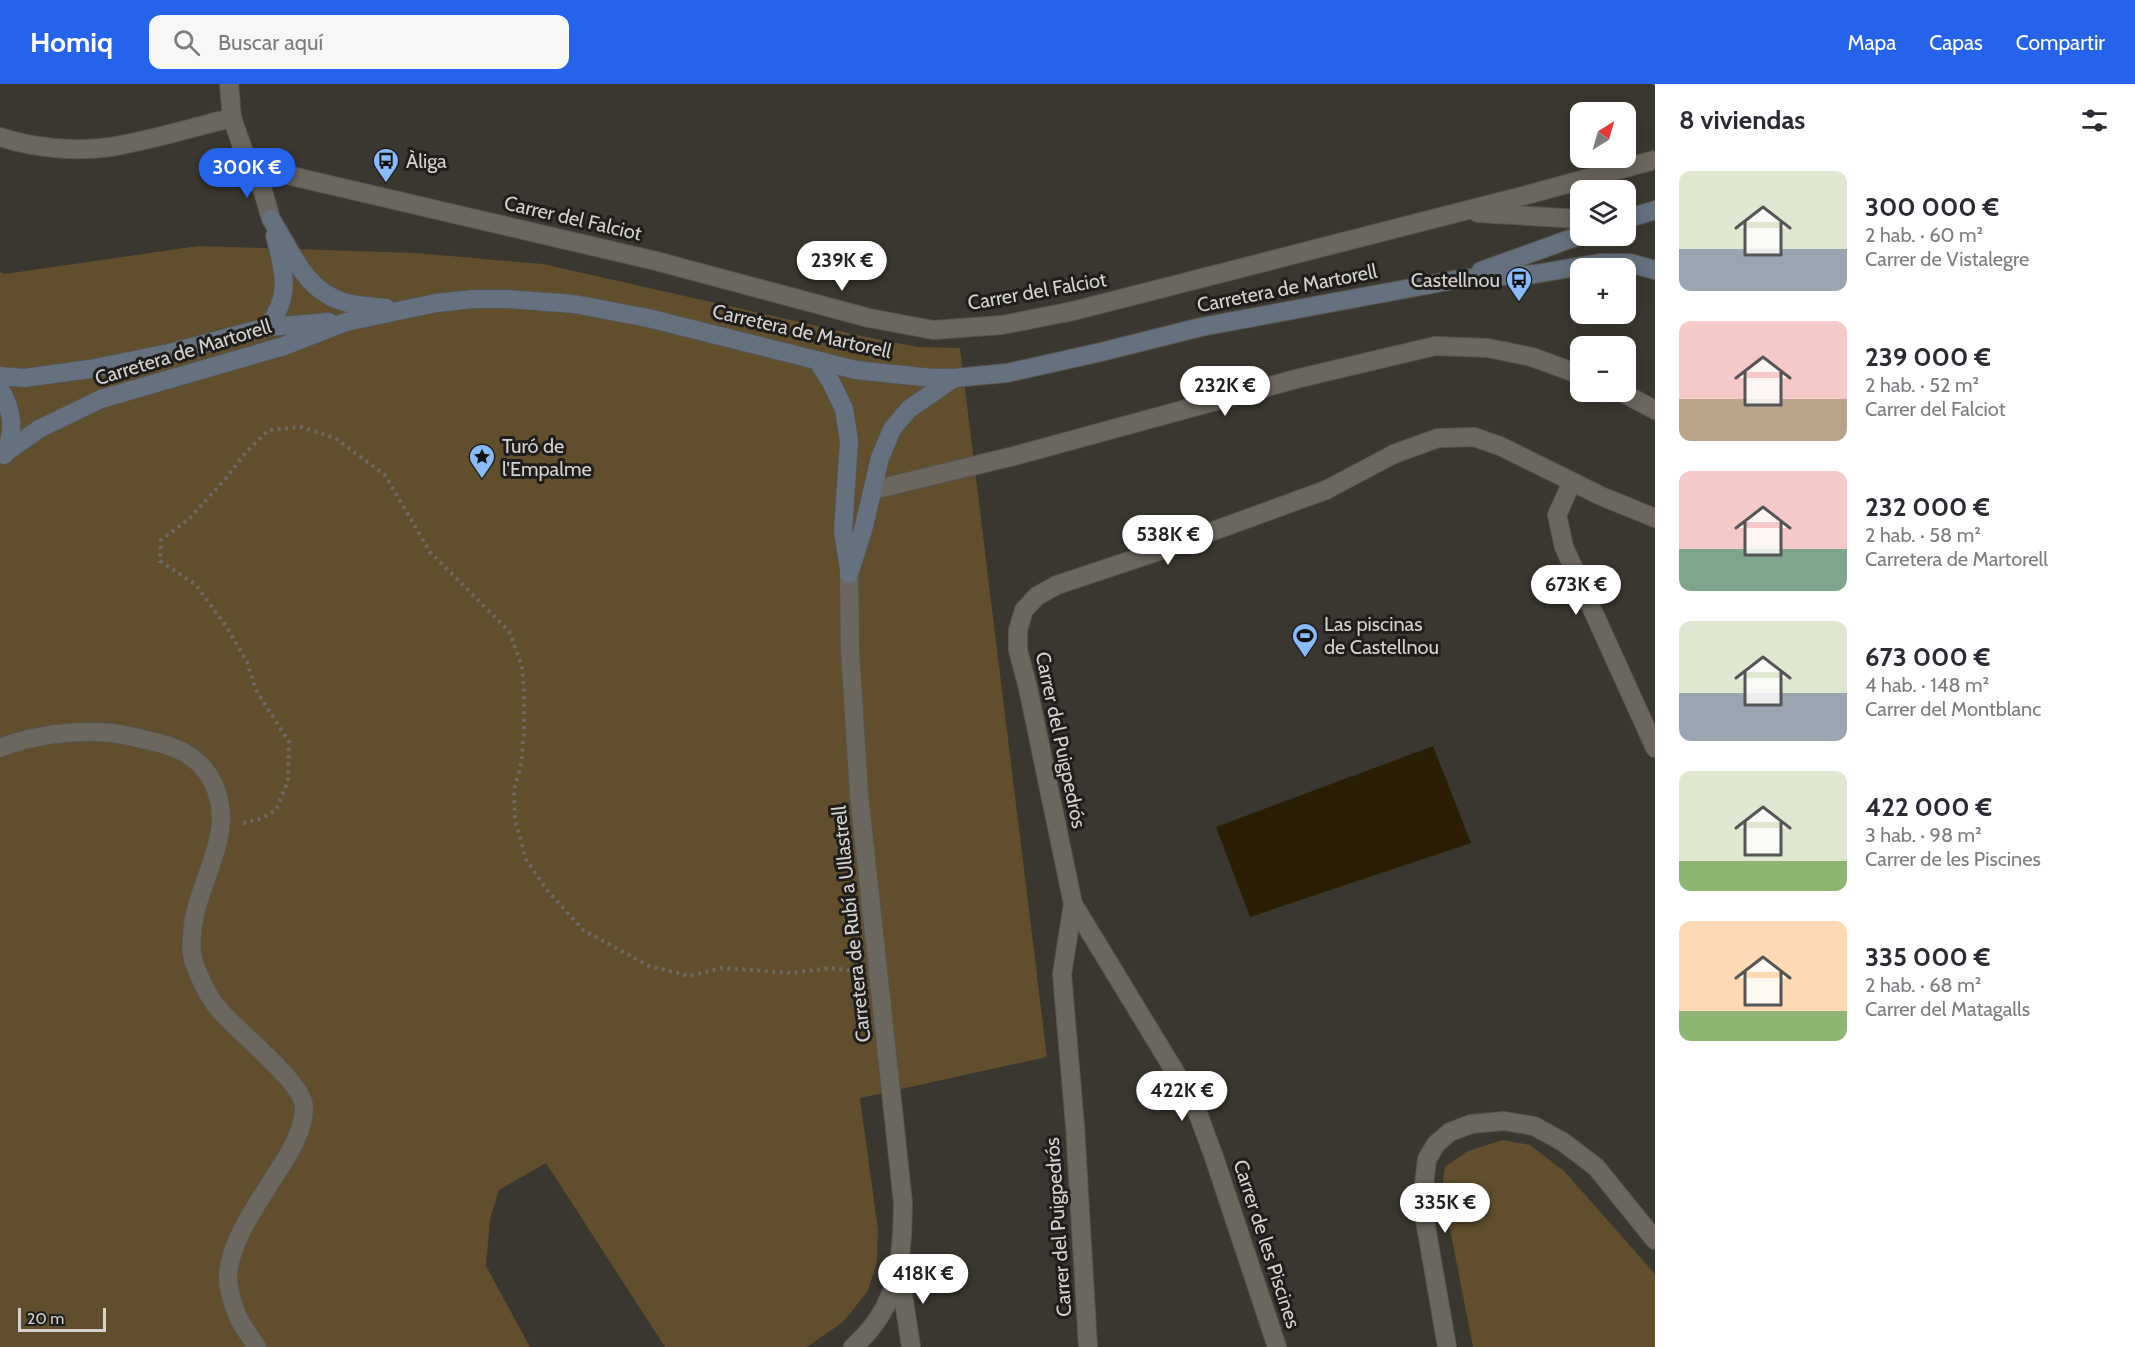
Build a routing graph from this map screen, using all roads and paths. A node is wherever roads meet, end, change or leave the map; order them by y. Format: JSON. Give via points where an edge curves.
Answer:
{"nodes":[{"id":1,"x":229,"y":84,"type":"edge"},
{"id":2,"x":232,"y":118,"type":"junction"},
{"id":3,"x":0,"y":137,"type":"edge"},
{"id":4,"x":1655,"y":160,"type":"edge"},
{"id":5,"x":249,"y":166,"type":"junction"},
{"id":6,"x":1655,"y":210,"type":"edge"},
{"id":7,"x":1438,"y":216,"type":"junction"},
{"id":8,"x":1636,"y":216,"type":"edge"},
{"id":9,"x":1570,"y":218,"type":"edge"},
{"id":10,"x":271,"y":219,"type":"junction"},
{"id":11,"x":1570,"y":239,"type":"edge"},
{"id":12,"x":1655,"y":270,"type":"edge"},
{"id":13,"x":1459,"y":279,"type":"junction"},
{"id":14,"x":397,"y":310,"type":"junction"},
{"id":15,"x":346,"y":322,"type":"junction"},
{"id":16,"x":267,"y":327,"type":"junction"},
{"id":17,"x":817,"y":360,"type":"junction"},
{"id":18,"x":1570,"y":371,"type":"edge"},
{"id":19,"x":0,"y":376,"type":"edge"},
{"id":20,"x":954,"y":378,"type":"junction"},
{"id":21,"x":0,"y":389,"type":"edge"},
{"id":22,"x":1636,"y":400,"type":"edge"},
{"id":23,"x":1655,"y":410,"type":"edge"},
{"id":24,"x":3,"y":457,"type":"edge"},
{"id":25,"x":1572,"y":482,"type":"junction"},
{"id":26,"x":846,"y":489,"type":"junction"},
{"id":27,"x":873,"y":490,"type":"junction"},
{"id":28,"x":1655,"y":518,"type":"edge"},
{"id":29,"x":849,"y":574,"type":"junction"},
{"id":30,"x":0,"y":747,"type":"edge"},
{"id":31,"x":1655,"y":748,"type":"edge"},
{"id":32,"x":220,"y":826,"type":"junction"},
{"id":33,"x":1073,"y":904,"type":"junction"},
{"id":34,"x":879,"y":974,"type":"junction"},
{"id":35,"x":1655,"y":1240,"type":"edge"},
{"id":36,"x":899,"y":1269,"type":"junction"},
{"id":37,"x":257,"y":1347,"type":"edge"},
{"id":38,"x":853,"y":1347,"type":"edge"},
{"id":39,"x":911,"y":1347,"type":"edge"},
{"id":40,"x":1088,"y":1347,"type":"edge"},
{"id":41,"x":1277,"y":1347,"type":"edge"},
{"id":42,"x":1447,"y":1347,"type":"edge"}],
"edges":[{"from":1,"to":2,"type":"street"},
{"from":2,"to":3,"type":"street","via":[[110,147],[63,149]]},
{"from":2,"to":5,"type":"street"},
{"from":4,"to":7,"type":"street","name":"Carrer del Falciot"},
{"from":5,"to":7,"type":"street","name":"Carrer del Falciot","via":[[644,258],[869,318],[933,330],[1002,325],[1073,311]]},
{"from":5,"to":10,"type":"street","via":[[263,191]]},
{"from":6,"to":8,"type":"main road"},
{"from":7,"to":9,"type":"street","via":[[1480,213]]},
{"from":10,"to":14,"type":"main road","via":[[306,278],[323,294],[345,303]]},
{"from":10,"to":16,"type":"main road","via":[[285,284],[276,317]]},
{"from":11,"to":13,"type":"main road","name":"Carretera de Martorell"},
{"from":12,"to":13,"type":"main road","name":"Carretera de Martorell","via":[[1630,263],[1600,263],[1535,274]]},
{"from":13,"to":20,"type":"main road","name":"Carretera de Martorell","via":[[1201,327],[1006,373]]},
{"from":14,"to":15,"type":"main road","name":"Carretera de Martorell"},
{"from":14,"to":17,"type":"main road","name":"Carretera de Martorell","via":[[474,299],[573,304],[648,318]]},
{"from":15,"to":16,"type":"main road","name":"Carretera de Martorell"},
{"from":15,"to":24,"type":"main road","name":"Carretera de Martorell","via":[[284,346],[101,399],[39,429]]},
{"from":16,"to":19,"type":"main road","name":"Carretera de Martorell","via":[[129,362],[24,378]]},
{"from":17,"to":20,"type":"main road","name":"Carretera de Martorell","via":[[894,375]]},
{"from":17,"to":26,"type":"main road","via":[[844,409],[849,441]]},
{"from":18,"to":27,"type":"street","via":[[1532,357],[1488,348],[1435,346]]},
{"from":20,"to":27,"type":"main road","via":[[909,409],[892,429]]},
{"from":21,"to":24,"type":"main road","name":"Carretera de Martorell","via":[[12,424]]},
{"from":22,"to":23,"type":"street"},
{"from":25,"to":28,"type":"street","name":"Carrer del Puigpedrós"},
{"from":25,"to":31,"type":"street","via":[[1557,515],[1564,547]]},
{"from":25,"to":33,"type":"street","name":"Carrer del Puigpedrós","via":[[1474,437],[1438,438],[1394,454],[1326,490],[1057,585],[1037,596],[1024,610],[1018,650]]},
{"from":26,"to":27,"type":"main road"},
{"from":26,"to":29,"type":"main road","via":[[843,531]]},
{"from":27,"to":29,"type":"main road"},
{"from":29,"to":34,"type":"street","name":"Carretera de Rubí a Ullastrell","via":[[859,794]]},
{"from":30,"to":32,"type":"street","via":[[69,733],[113,733],[161,743],[188,753],[205,769],[218,792]]},
{"from":32,"to":34,"type":"path","via":[[260,819],[276,810],[288,781],[289,742],[256,690],[247,662],[228,629],[196,585],[160,561],[161,540],[189,519],[245,453],[270,430],[302,427],[335,438],[385,475],[430,552],[508,631],[522,666],[524,692],[521,765],[514,790],[515,820],[526,859],[547,890],[583,930],[649,966],[690,976],[720,968],[791,973],[830,968]]},
{"from":32,"to":37,"type":"street","via":[[192,921],[193,961],[214,1003],[275,1064],[299,1092],[305,1106],[293,1147],[250,1215],[229,1267],[228,1287],[236,1314]]},
{"from":33,"to":40,"type":"street","name":"Carrer del Puigpedrós","via":[[1062,974]]},
{"from":33,"to":41,"type":"street","name":"Carrer de les Piscines","via":[[1194,1103]]},
{"from":34,"to":36,"type":"street","name":"Carretera de Rubí a Ullastrell","via":[[903,1203]]},
{"from":35,"to":42,"type":"street","via":[[1596,1167],[1534,1126],[1504,1121],[1471,1124],[1450,1132],[1427,1159],[1422,1203]]},
{"from":36,"to":38,"type":"street","via":[[881,1316]]},
{"from":36,"to":39,"type":"street"}]}
